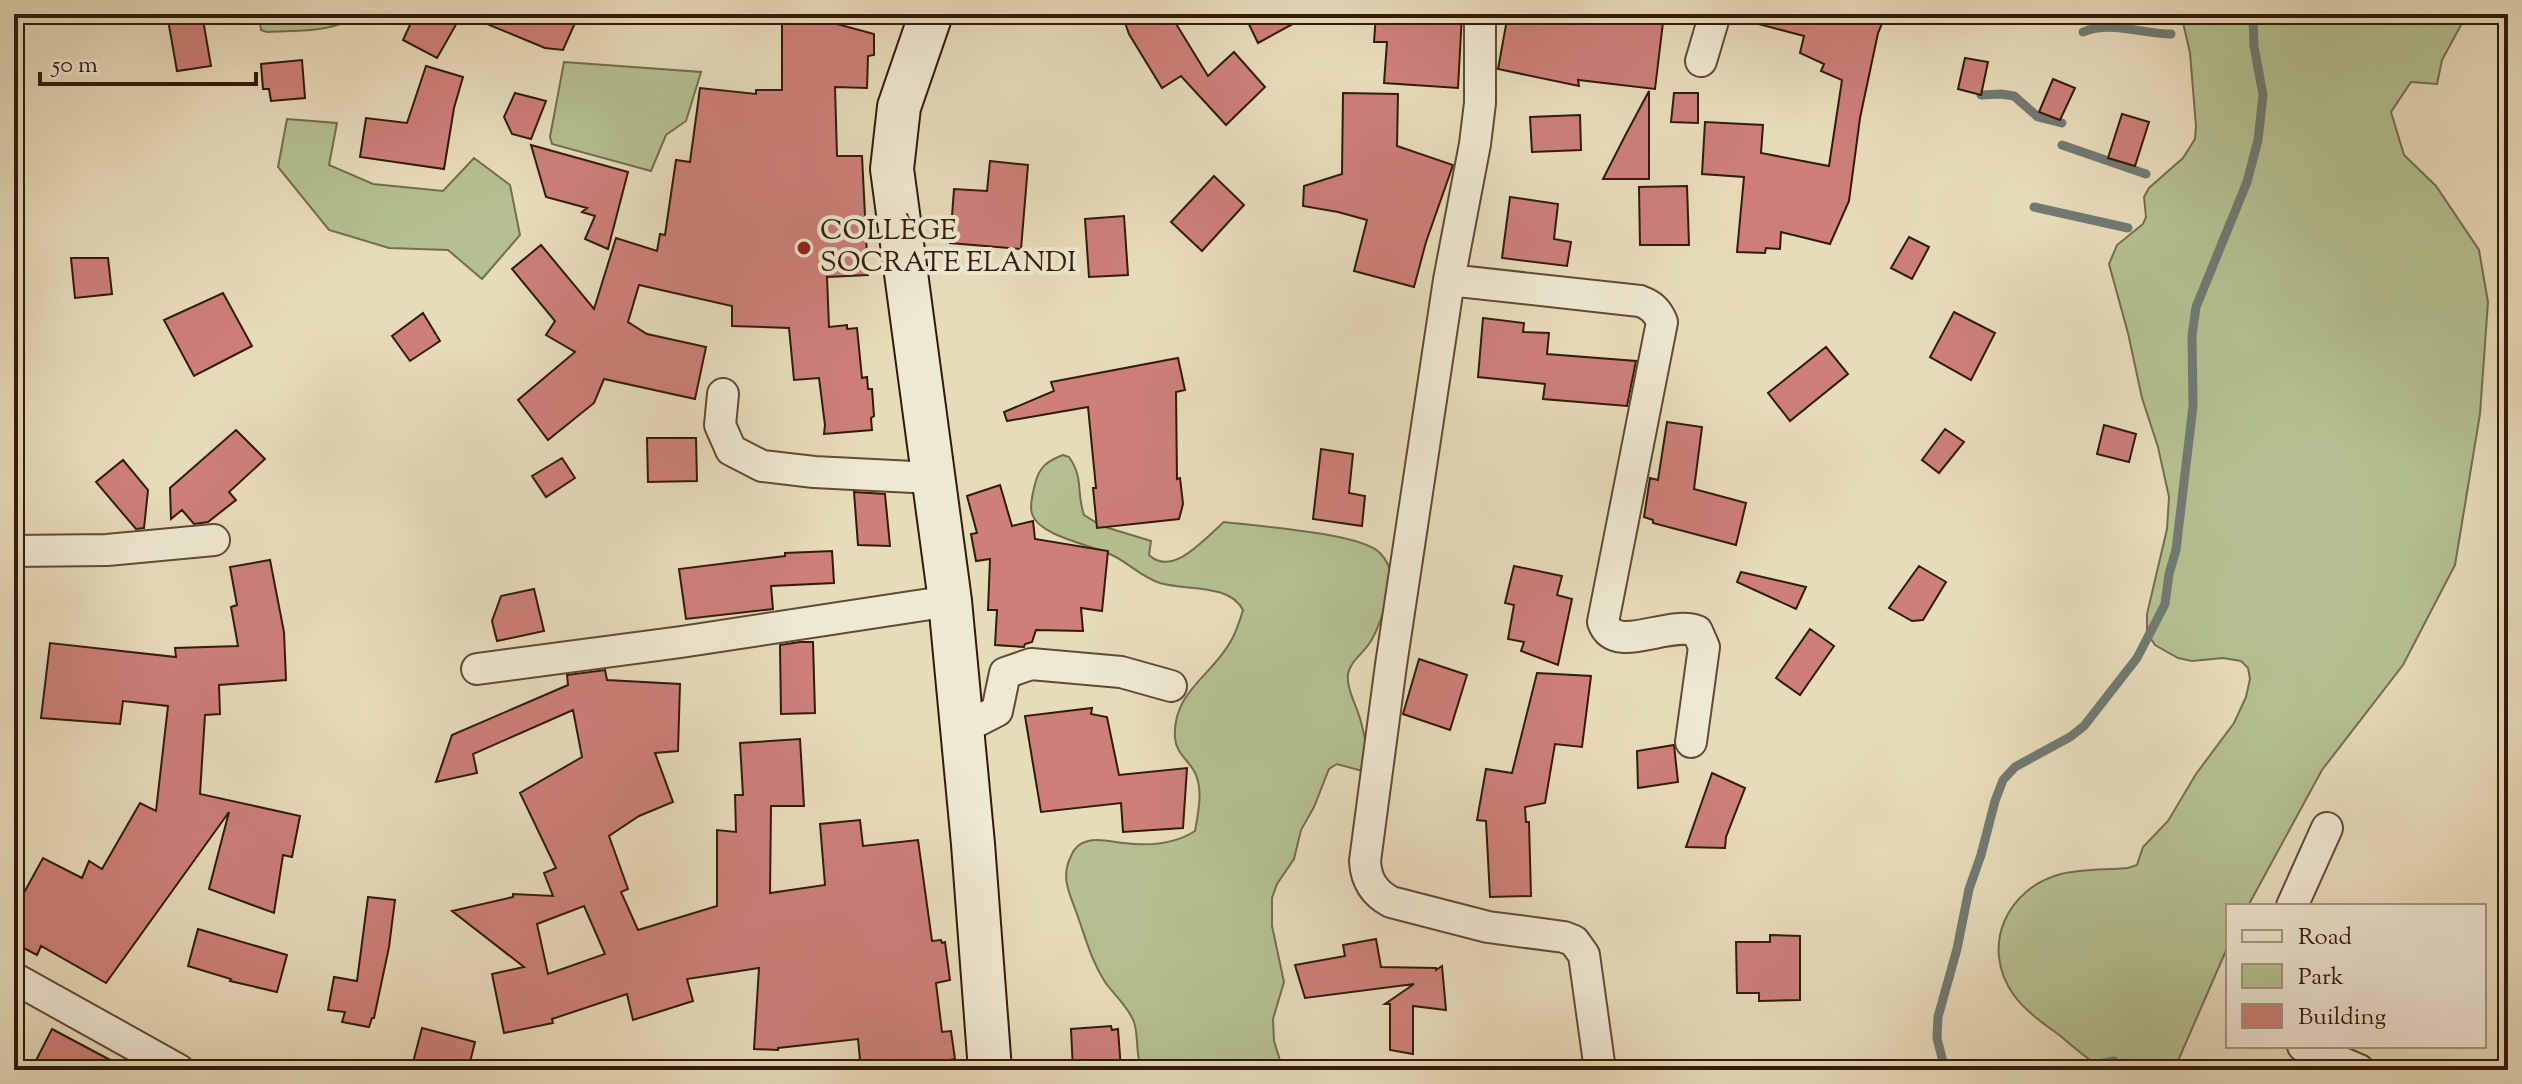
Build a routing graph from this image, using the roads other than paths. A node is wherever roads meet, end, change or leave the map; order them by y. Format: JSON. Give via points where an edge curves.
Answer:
{"nodes":[{"id":1,"x":931,"y":14,"type":"edge"},
{"id":2,"x":1480,"y":14,"type":"edge"},
{"id":3,"x":1715,"y":14,"type":"edge"},
{"id":4,"x":1701,"y":61,"type":"dead end"},
{"id":5,"x":1449,"y":280,"type":"junction"},
{"id":6,"x":723,"y":394,"type":"dead end"},
{"id":7,"x":933,"y":478,"type":"junction"},
{"id":8,"x":214,"y":540,"type":"dead end"},
{"id":9,"x":14,"y":551,"type":"edge"},
{"id":10,"x":950,"y":601,"type":"junction"},
{"id":11,"x":477,"y":669,"type":"dead end"},
{"id":12,"x":1171,"y":686,"type":"dead end"},
{"id":13,"x":962,"y":729,"type":"junction"},
{"id":14,"x":1691,"y":742,"type":"dead end"},
{"id":15,"x":2327,"y":828,"type":"dead end"},
{"id":16,"x":2293,"y":904,"type":"edge"},
{"id":17,"x":14,"y":978,"type":"edge"},
{"id":18,"x":2308,"y":1048,"type":"edge"},
{"id":19,"x":179,"y":1070,"type":"edge"},
{"id":20,"x":990,"y":1070,"type":"edge"},
{"id":21,"x":1600,"y":1070,"type":"edge"},
{"id":22,"x":2359,"y":1070,"type":"edge"}],
"edges":[{"from":1,"to":7,"type":"main road","via":[[899,107],[892,169]]},
{"from":2,"to":5,"type":"street","via":[[1478,117]]},
{"from":3,"to":4,"type":"street"},
{"from":5,"to":14,"type":"street","via":[[1640,301],[1658,313],[1662,322],[1603,622],[1606,631],[1624,638],[1677,627],[1697,631],[1704,647]]},
{"from":5,"to":21,"type":"street","via":[[1391,665],[1366,875],[1391,902],[1488,927],[1574,941],[1584,955]]},
{"from":6,"to":7,"type":"street","via":[[720,425],[731,450],[762,466]]},
{"from":7,"to":10,"type":"main road"},
{"from":8,"to":9,"type":"street","via":[[107,550]]},
{"from":10,"to":11,"type":"street"},
{"from":10,"to":13,"type":"main road"},
{"from":12,"to":13,"type":"street","via":[[1121,672],[1031,664],[1005,673],[997,711]]},
{"from":13,"to":20,"type":"main road"},
{"from":15,"to":16,"type":"street"},
{"from":17,"to":19,"type":"street"},
{"from":18,"to":22,"type":"street"}]}
